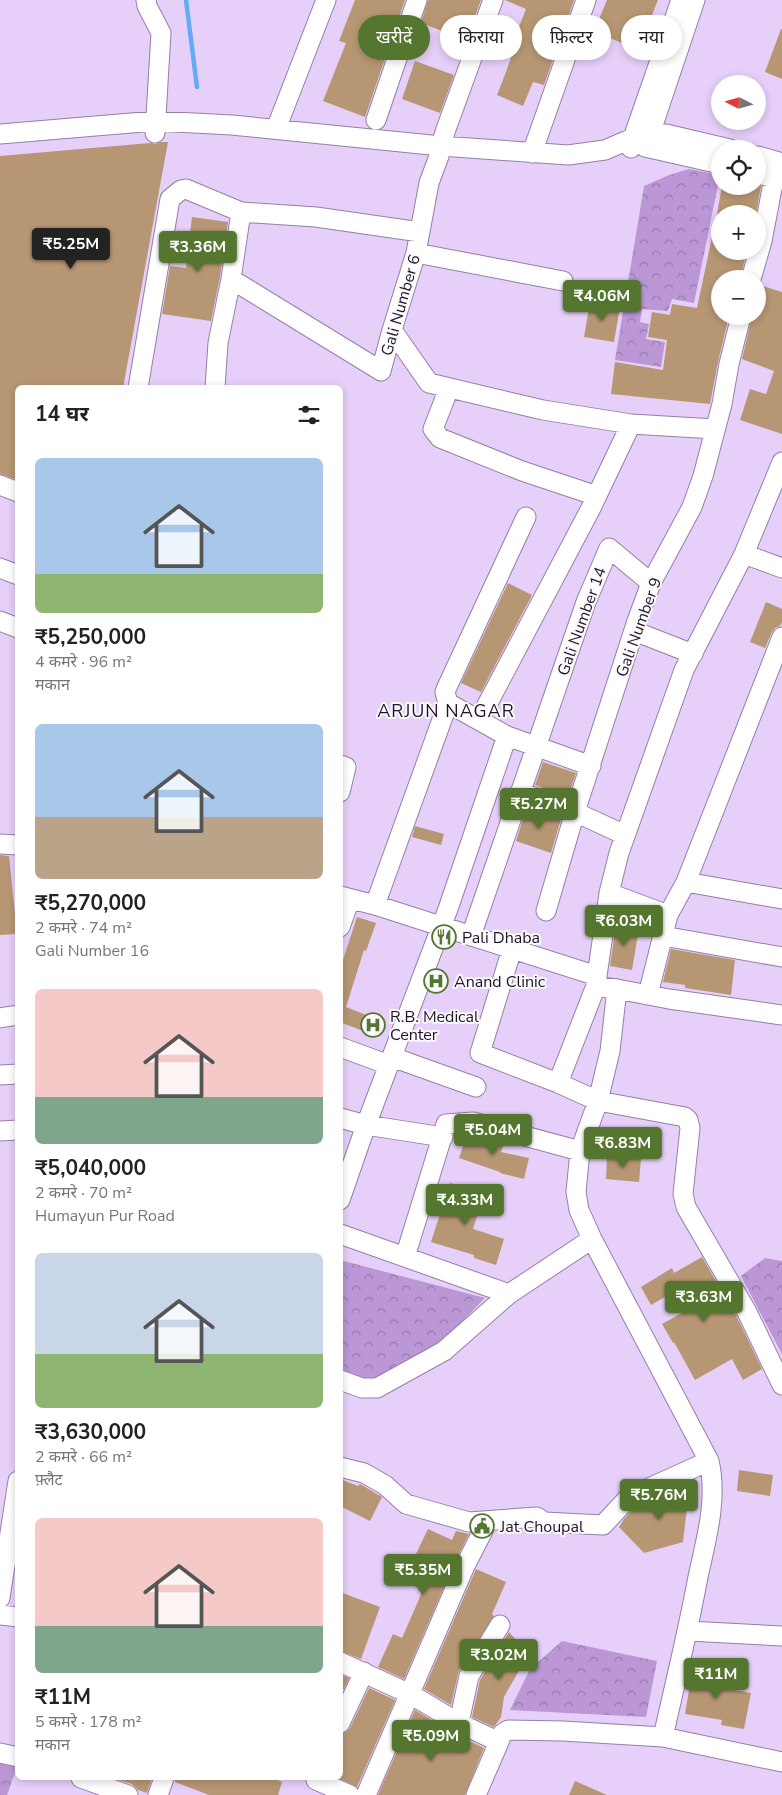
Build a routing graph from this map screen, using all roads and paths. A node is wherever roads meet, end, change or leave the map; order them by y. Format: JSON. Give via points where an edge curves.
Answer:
{"nodes":[{"id":1,"x":146,"y":0,"type":"edge"},
{"id":2,"x":326,"y":0,"type":"edge"},
{"id":3,"x":418,"y":0,"type":"edge"},
{"id":4,"x":493,"y":0,"type":"edge"},
{"id":5,"x":586,"y":0,"type":"edge"},
{"id":6,"x":680,"y":0,"type":"edge"},
{"id":7,"x":695,"y":0,"type":"edge"},
{"id":8,"x":376,"y":120,"type":"dead end"},
{"id":9,"x":155,"y":127,"type":"junction"},
{"id":10,"x":276,"y":129,"type":"junction"},
{"id":11,"x":0,"y":134,"type":"edge"},
{"id":12,"x":639,"y":143,"type":"junction"},
{"id":13,"x":0,"y":145,"type":"edge"},
{"id":14,"x":711,"y":145,"type":"edge"},
{"id":15,"x":440,"y":151,"type":"junction"},
{"id":16,"x":532,"y":153,"type":"junction"},
{"id":17,"x":711,"y":162,"type":"edge"},
{"id":18,"x":774,"y":174,"type":"edge"},
{"id":19,"x":241,"y":212,"type":"junction"},
{"id":20,"x":420,"y":232,"type":"junction"},
{"id":21,"x":416,"y":253,"type":"junction"},
{"id":22,"x":754,"y":270,"type":"edge"},
{"id":23,"x":231,"y":278,"type":"junction"},
{"id":24,"x":563,"y":281,"type":"dead end"},
{"id":25,"x":739,"y":325,"type":"edge"},
{"id":26,"x":392,"y":330,"type":"junction"},
{"id":27,"x":139,"y":385,"type":"edge"},
{"id":28,"x":215,"y":385,"type":"edge"},
{"id":29,"x":449,"y":388,"type":"junction"},
{"id":30,"x":631,"y":424,"type":"junction"},
{"id":31,"x":715,"y":429,"type":"junction"},
{"id":32,"x":782,"y":462,"type":"edge"},
{"id":33,"x":0,"y":485,"type":"edge"},
{"id":34,"x":15,"y":491,"type":"edge"},
{"id":35,"x":597,"y":496,"type":"junction"},
{"id":36,"x":526,"y":517,"type":"dead end"},
{"id":37,"x":744,"y":554,"type":"junction"},
{"id":38,"x":0,"y":568,"type":"edge"},
{"id":39,"x":782,"y":568,"type":"edge"},
{"id":40,"x":15,"y":574,"type":"edge"},
{"id":41,"x":651,"y":583,"type":"junction"},
{"id":42,"x":0,"y":621,"type":"edge"},
{"id":43,"x":15,"y":627,"type":"edge"},
{"id":44,"x":634,"y":631,"type":"junction"},
{"id":45,"x":782,"y":637,"type":"edge"},
{"id":46,"x":692,"y":654,"type":"junction"},
{"id":47,"x":448,"y":703,"type":"junction"},
{"id":48,"x":479,"y":720,"type":"junction"},
{"id":49,"x":507,"y":736,"type":"junction"},
{"id":50,"x":536,"y":746,"type":"junction"},
{"id":51,"x":591,"y":766,"type":"junction"},
{"id":52,"x":520,"y":792,"type":"junction"},
{"id":53,"x":575,"y":812,"type":"junction"},
{"id":54,"x":625,"y":835,"type":"junction"},
{"id":55,"x":0,"y":844,"type":"edge"},
{"id":56,"x":15,"y":845,"type":"edge"},
{"id":57,"x":686,"y":882,"type":"junction"},
{"id":58,"x":609,"y":893,"type":"junction"},
{"id":59,"x":345,"y":898,"type":"edge"},
{"id":60,"x":782,"y":899,"type":"edge"},
{"id":61,"x":375,"y":905,"type":"junction"},
{"id":62,"x":546,"y":911,"type":"dead end"},
{"id":63,"x":668,"y":915,"type":"junction"},
{"id":64,"x":441,"y":927,"type":"junction"},
{"id":65,"x":471,"y":936,"type":"junction"},
{"id":66,"x":663,"y":936,"type":"junction"},
{"id":67,"x":512,"y":949,"type":"junction"},
{"id":68,"x":782,"y":957,"type":"edge"},
{"id":69,"x":597,"y":980,"type":"junction"},
{"id":70,"x":617,"y":988,"type":"junction"},
{"id":71,"x":648,"y":995,"type":"junction"},
{"id":72,"x":782,"y":1015,"type":"edge"},
{"id":73,"x":15,"y":1016,"type":"edge"},
{"id":74,"x":0,"y":1018,"type":"edge"},
{"id":75,"x":343,"y":1048,"type":"edge"},
{"id":76,"x":390,"y":1061,"type":"junction"},
{"id":77,"x":15,"y":1074,"type":"edge"},
{"id":78,"x":0,"y":1075,"type":"edge"},
{"id":79,"x":558,"y":1083,"type":"junction"},
{"id":80,"x":476,"y":1086,"type":"dead end"},
{"id":81,"x":598,"y":1102,"type":"junction"},
{"id":82,"x":343,"y":1119,"type":"edge"},
{"id":83,"x":366,"y":1126,"type":"junction"},
{"id":84,"x":15,"y":1130,"type":"edge"},
{"id":85,"x":0,"y":1131,"type":"edge"},
{"id":86,"x":442,"y":1137,"type":"junction"},
{"id":87,"x":580,"y":1151,"type":"junction"},
{"id":88,"x":343,"y":1191,"type":"edge"},
{"id":89,"x":343,"y":1235,"type":"edge"},
{"id":90,"x":592,"y":1238,"type":"junction"},
{"id":91,"x":405,"y":1257,"type":"junction"},
{"id":92,"x":509,"y":1294,"type":"junction"},
{"id":93,"x":343,"y":1381,"type":"edge"},
{"id":94,"x":782,"y":1385,"type":"edge"},
{"id":95,"x":709,"y":1461,"type":"junction"},
{"id":96,"x":343,"y":1468,"type":"edge"},
{"id":97,"x":11,"y":1483,"type":"edge"},
{"id":98,"x":488,"y":1521,"type":"junction"},
{"id":99,"x":4,"y":1549,"type":"edge"},
{"id":100,"x":0,"y":1598,"type":"edge"},
{"id":101,"x":0,"y":1615,"type":"edge"},
{"id":102,"x":15,"y":1617,"type":"edge"},
{"id":103,"x":500,"y":1625,"type":"dead end"},
{"id":104,"x":688,"y":1630,"type":"junction"},
{"id":105,"x":782,"y":1636,"type":"edge"},
{"id":106,"x":343,"y":1663,"type":"edge"},
{"id":107,"x":364,"y":1672,"type":"junction"},
{"id":108,"x":410,"y":1694,"type":"junction"},
{"id":109,"x":343,"y":1717,"type":"edge"},
{"id":110,"x":459,"y":1722,"type":"junction"},
{"id":111,"x":663,"y":1737,"type":"junction"},
{"id":112,"x":499,"y":1742,"type":"junction"},
{"id":113,"x":0,"y":1753,"type":"edge"},
{"id":114,"x":15,"y":1756,"type":"edge"},
{"id":115,"x":782,"y":1762,"type":"edge"},
{"id":116,"x":84,"y":1780,"type":"edge"},
{"id":117,"x":163,"y":1780,"type":"edge"},
{"id":118,"x":314,"y":1784,"type":"edge"},
{"id":119,"x":102,"y":1790,"type":"edge"},
{"id":120,"x":128,"y":1795,"type":"edge"},
{"id":121,"x":158,"y":1795,"type":"edge"},
{"id":122,"x":350,"y":1795,"type":"edge"},
{"id":123,"x":366,"y":1795,"type":"edge"},
{"id":124,"x":476,"y":1795,"type":"edge"}],
"edges":[{"from":1,"to":9,"type":"street","via":[[161,33]]},
{"from":2,"to":10,"type":"street"},
{"from":3,"to":8,"type":"street"},
{"from":4,"to":15,"type":"street","name":"Gali Number 6","via":[[444,132]]},
{"from":5,"to":16,"type":"street"},
{"from":6,"to":12,"type":"street"},
{"from":7,"to":12,"type":"street"},
{"from":9,"to":10,"type":"street","via":[[178,121]]},
{"from":9,"to":11,"type":"street"},
{"from":9,"to":13,"type":"street"},
{"from":9,"to":15,"type":"street","via":[[178,132]]},
{"from":10,"to":15,"type":"street"},
{"from":12,"to":14,"type":"street","via":[[666,134]]},
{"from":12,"to":15,"type":"street","via":[[608,161],[568,166],[518,164]]},
{"from":12,"to":16,"type":"street","via":[[568,155]]},
{"from":12,"to":17,"type":"street"},
{"from":15,"to":16,"type":"street"},
{"from":15,"to":20,"type":"street","name":"Gali Number 6","via":[[429,183]]},
{"from":18,"to":22,"type":"street"},
{"from":19,"to":20,"type":"street","via":[[316,217]]},
{"from":19,"to":23,"type":"street"},
{"from":19,"to":27,"type":"street","via":[[186,190],[180,190],[170,199]]},
{"from":20,"to":21,"type":"street","name":"Gali Number 6"},
{"from":21,"to":24,"type":"street"},
{"from":21,"to":26,"type":"street","name":"Gali Number 6"},
{"from":23,"to":26,"type":"street","name":"Gali Number 6","via":[[381,371]]},
{"from":23,"to":28,"type":"street","via":[[218,343]]},
{"from":25,"to":31,"type":"street","name":"Gali Number 9"},
{"from":26,"to":29,"type":"street","via":[[429,383]]},
{"from":29,"to":30,"type":"street","via":[[543,410]]},
{"from":29,"to":35,"type":"street","via":[[433,429],[440,438],[522,471]]},
{"from":30,"to":31,"type":"street"},
{"from":30,"to":35,"type":"street"},
{"from":31,"to":41,"type":"street","name":"Gali Number 9","via":[[692,507]]},
{"from":32,"to":37,"type":"street"},
{"from":33,"to":34,"type":"street"},
{"from":35,"to":48,"type":"street"},
{"from":36,"to":47,"type":"street","via":[[447,686]]},
{"from":37,"to":39,"type":"street"},
{"from":37,"to":46,"type":"street"},
{"from":38,"to":40,"type":"street"},
{"from":41,"to":44,"type":"street","name":"Gali Number 9"},
{"from":41,"to":50,"type":"street","name":"Gali Number 14","via":[[608,548]]},
{"from":42,"to":43,"type":"street"},
{"from":44,"to":46,"type":"street"},
{"from":44,"to":51,"type":"street","name":"Gali Number 9"},
{"from":45,"to":57,"type":"street"},
{"from":46,"to":54,"type":"street"},
{"from":47,"to":48,"type":"street"},
{"from":47,"to":61,"type":"street"},
{"from":48,"to":49,"type":"street"},
{"from":49,"to":50,"type":"street"},
{"from":49,"to":64,"type":"street"},
{"from":50,"to":51,"type":"street"},
{"from":50,"to":52,"type":"street"},
{"from":51,"to":53,"type":"street","name":"Gali Number 9"},
{"from":52,"to":53,"type":"street"},
{"from":52,"to":65,"type":"street"},
{"from":53,"to":54,"type":"street"},
{"from":53,"to":62,"type":"street","name":"Gali Number 9"},
{"from":54,"to":58,"type":"street"},
{"from":55,"to":56,"type":"street"},
{"from":57,"to":60,"type":"street"},
{"from":57,"to":63,"type":"street"},
{"from":58,"to":63,"type":"street"},
{"from":58,"to":69,"type":"street"},
{"from":59,"to":61,"type":"street"},
{"from":61,"to":64,"type":"street"},
{"from":63,"to":66,"type":"street"},
{"from":64,"to":65,"type":"street"},
{"from":64,"to":76,"type":"street"},
{"from":65,"to":67,"type":"street"},
{"from":66,"to":68,"type":"street"},
{"from":66,"to":71,"type":"street"},
{"from":67,"to":69,"type":"street"},
{"from":67,"to":79,"type":"street","via":[[480,1053]]},
{"from":69,"to":70,"type":"street","via":[[601,987]]},
{"from":69,"to":79,"type":"street"},
{"from":70,"to":71,"type":"street"},
{"from":70,"to":81,"type":"street","via":[[610,1052]]},
{"from":71,"to":72,"type":"street"},
{"from":73,"to":74,"type":"street"},
{"from":75,"to":76,"type":"street"},
{"from":76,"to":80,"type":"street"},
{"from":76,"to":83,"type":"street"},
{"from":77,"to":78,"type":"street"},
{"from":79,"to":81,"type":"street"},
{"from":81,"to":87,"type":"street"},
{"from":81,"to":94,"type":"street","via":[[688,1120],[690,1128],[683,1194],[686,1207],[747,1312]]},
{"from":82,"to":83,"type":"street"},
{"from":83,"to":86,"type":"street"},
{"from":83,"to":88,"type":"street"},
{"from":84,"to":85,"type":"street"},
{"from":86,"to":87,"type":"street","via":[[446,1124],[473,1122]]},
{"from":86,"to":91,"type":"street"},
{"from":87,"to":90,"type":"street","via":[[576,1192],[579,1210]]},
{"from":89,"to":91,"type":"street"},
{"from":90,"to":92,"type":"street"},
{"from":90,"to":95,"type":"street"},
{"from":91,"to":92,"type":"street"},
{"from":92,"to":93,"type":"street","via":[[444,1351],[376,1388],[362,1388]]},
{"from":95,"to":98,"type":"street","via":[[629,1497],[603,1526],[544,1522],[537,1518]]},
{"from":95,"to":104,"type":"street","via":[[713,1484],[710,1521]]},
{"from":96,"to":98,"type":"street","via":[[364,1473],[385,1485],[406,1504],[469,1522]]},
{"from":97,"to":99,"type":"street"},
{"from":98,"to":108,"type":"street","via":[[464,1568]]},
{"from":99,"to":100,"type":"street"},
{"from":101,"to":102,"type":"street"},
{"from":103,"to":110,"type":"street","via":[[469,1676]]},
{"from":104,"to":105,"type":"street"},
{"from":104,"to":111,"type":"street"},
{"from":106,"to":107,"type":"street"},
{"from":107,"to":108,"type":"street"},
{"from":107,"to":109,"type":"street"},
{"from":108,"to":110,"type":"street"},
{"from":108,"to":123,"type":"street"},
{"from":110,"to":112,"type":"street"},
{"from":111,"to":112,"type":"street","via":[[511,1730],[505,1732]]},
{"from":111,"to":115,"type":"street"},
{"from":112,"to":124,"type":"street"},
{"from":113,"to":114,"type":"street"},
{"from":116,"to":119,"type":"street"},
{"from":117,"to":121,"type":"street"},
{"from":118,"to":122,"type":"street"},
{"from":119,"to":120,"type":"street"}]}
